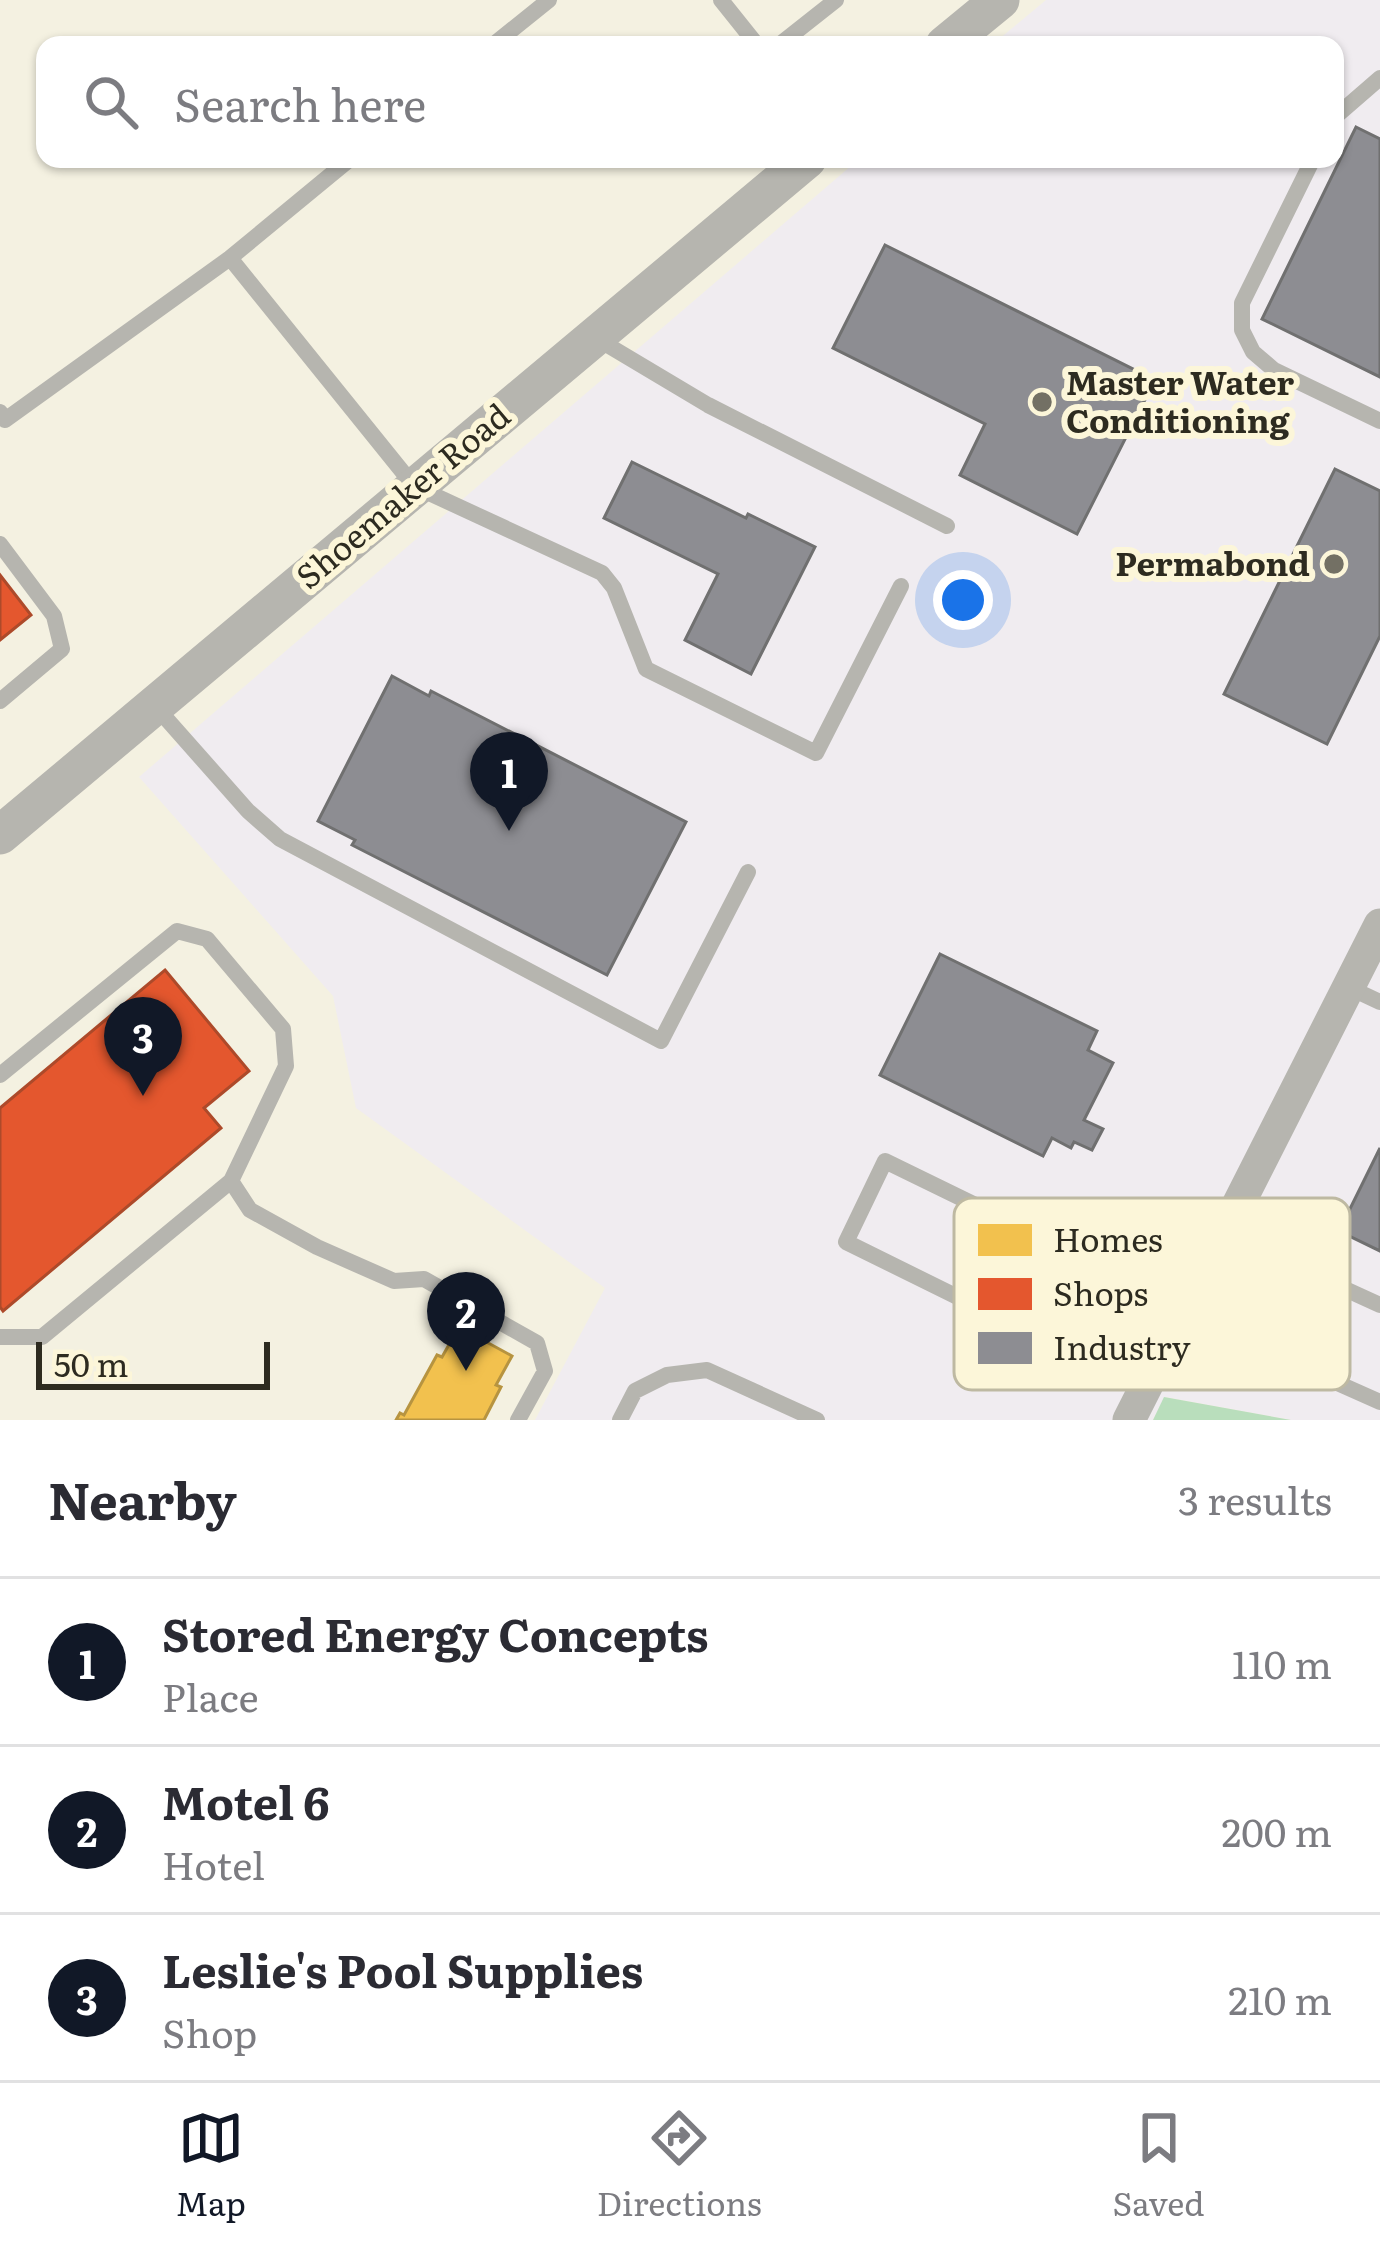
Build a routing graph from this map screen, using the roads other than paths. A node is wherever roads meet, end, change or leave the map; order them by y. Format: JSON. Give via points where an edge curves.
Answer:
{"nodes":[{"id":1,"x":549,"y":0,"type":"edge"},
{"id":2,"x":722,"y":0,"type":"edge"},
{"id":3,"x":836,"y":0,"type":"edge"},
{"id":4,"x":1000,"y":0,"type":"edge"},
{"id":5,"x":504,"y":36,"type":"edge"},
{"id":6,"x":750,"y":36,"type":"edge"},
{"id":7,"x":790,"y":36,"type":"edge"},
{"id":8,"x":956,"y":36,"type":"edge"},
{"id":9,"x":1380,"y":78,"type":"edge"},
{"id":10,"x":1344,"y":109,"type":"edge"},
{"id":11,"x":339,"y":168,"type":"edge"},
{"id":12,"x":797,"y":168,"type":"edge"},
{"id":13,"x":1309,"y":168,"type":"edge"},
{"id":14,"x":230,"y":258,"type":"junction"},
{"id":15,"x":593,"y":336,"type":"junction"},
{"id":16,"x":0,"y":412,"type":"edge"},
{"id":17,"x":1380,"y":421,"type":"edge"},
{"id":18,"x":415,"y":486,"type":"junction"},
{"id":19,"x":947,"y":526,"type":"dead end"},
{"id":20,"x":0,"y":544,"type":"edge"},
{"id":21,"x":901,"y":586,"type":"dead end"},
{"id":22,"x":0,"y":701,"type":"edge"},
{"id":23,"x":154,"y":705,"type":"junction"},
{"id":24,"x":0,"y":835,"type":"edge"},
{"id":25,"x":748,"y":872,"type":"dead end"},
{"id":26,"x":1380,"y":925,"type":"edge"},
{"id":27,"x":1348,"y":987,"type":"junction"},
{"id":28,"x":1380,"y":1002,"type":"edge"},
{"id":29,"x":0,"y":1076,"type":"edge"},
{"id":30,"x":231,"y":1181,"type":"junction"},
{"id":31,"x":961,"y":1198,"type":"edge"},
{"id":32,"x":1240,"y":1198,"type":"edge"},
{"id":33,"x":1350,"y":1291,"type":"edge"},
{"id":34,"x":954,"y":1295,"type":"edge"},
{"id":35,"x":1380,"y":1305,"type":"edge"},
{"id":36,"x":0,"y":1337,"type":"edge"},
{"id":37,"x":1350,"y":1389,"type":"edge"},
{"id":38,"x":1380,"y":1402,"type":"edge"},
{"id":39,"x":518,"y":1420,"type":"edge"},
{"id":40,"x":620,"y":1420,"type":"edge"},
{"id":41,"x":817,"y":1420,"type":"edge"}],
"edges":[{"from":1,"to":5,"type":"lane"},
{"from":2,"to":6,"type":"lane"},
{"from":3,"to":7,"type":"lane"},
{"from":4,"to":8,"type":"street"},
{"from":9,"to":10,"type":"lane"},
{"from":11,"to":14,"type":"lane"},
{"from":12,"to":15,"type":"street","name":"Shoemaker Road"},
{"from":13,"to":17,"type":"lane","via":[[1242,303],[1242,331],[1274,370]]},
{"from":14,"to":16,"type":"lane","via":[[5,420]]},
{"from":14,"to":18,"type":"lane"},
{"from":15,"to":18,"type":"street","name":"Shoemaker Road"},
{"from":15,"to":19,"type":"lane","via":[[708,406]]},
{"from":18,"to":21,"type":"lane","via":[[602,573],[646,669],[816,753]]},
{"from":18,"to":23,"type":"street","name":"Shoemaker Road"},
{"from":20,"to":22,"type":"lane","via":[[54,616],[62,649]]},
{"from":23,"to":24,"type":"street","name":"Shoemaker Road"},
{"from":23,"to":25,"type":"lane","via":[[280,838],[662,1041]]},
{"from":26,"to":27,"type":"street"},
{"from":27,"to":28,"type":"lane"},
{"from":27,"to":32,"type":"street"},
{"from":29,"to":30,"type":"lane","via":[[177,931],[207,939],[283,1029],[286,1066]]},
{"from":30,"to":36,"type":"lane","via":[[42,1337]]},
{"from":30,"to":39,"type":"lane","via":[[250,1210],[317,1247],[394,1281],[424,1279],[536,1343],[545,1371]]},
{"from":31,"to":34,"type":"lane","via":[[885,1161],[846,1242]]},
{"from":33,"to":35,"type":"lane"},
{"from":37,"to":38,"type":"lane"},
{"from":40,"to":41,"type":"lane","via":[[634,1391],[667,1375],[707,1370]]}]}
